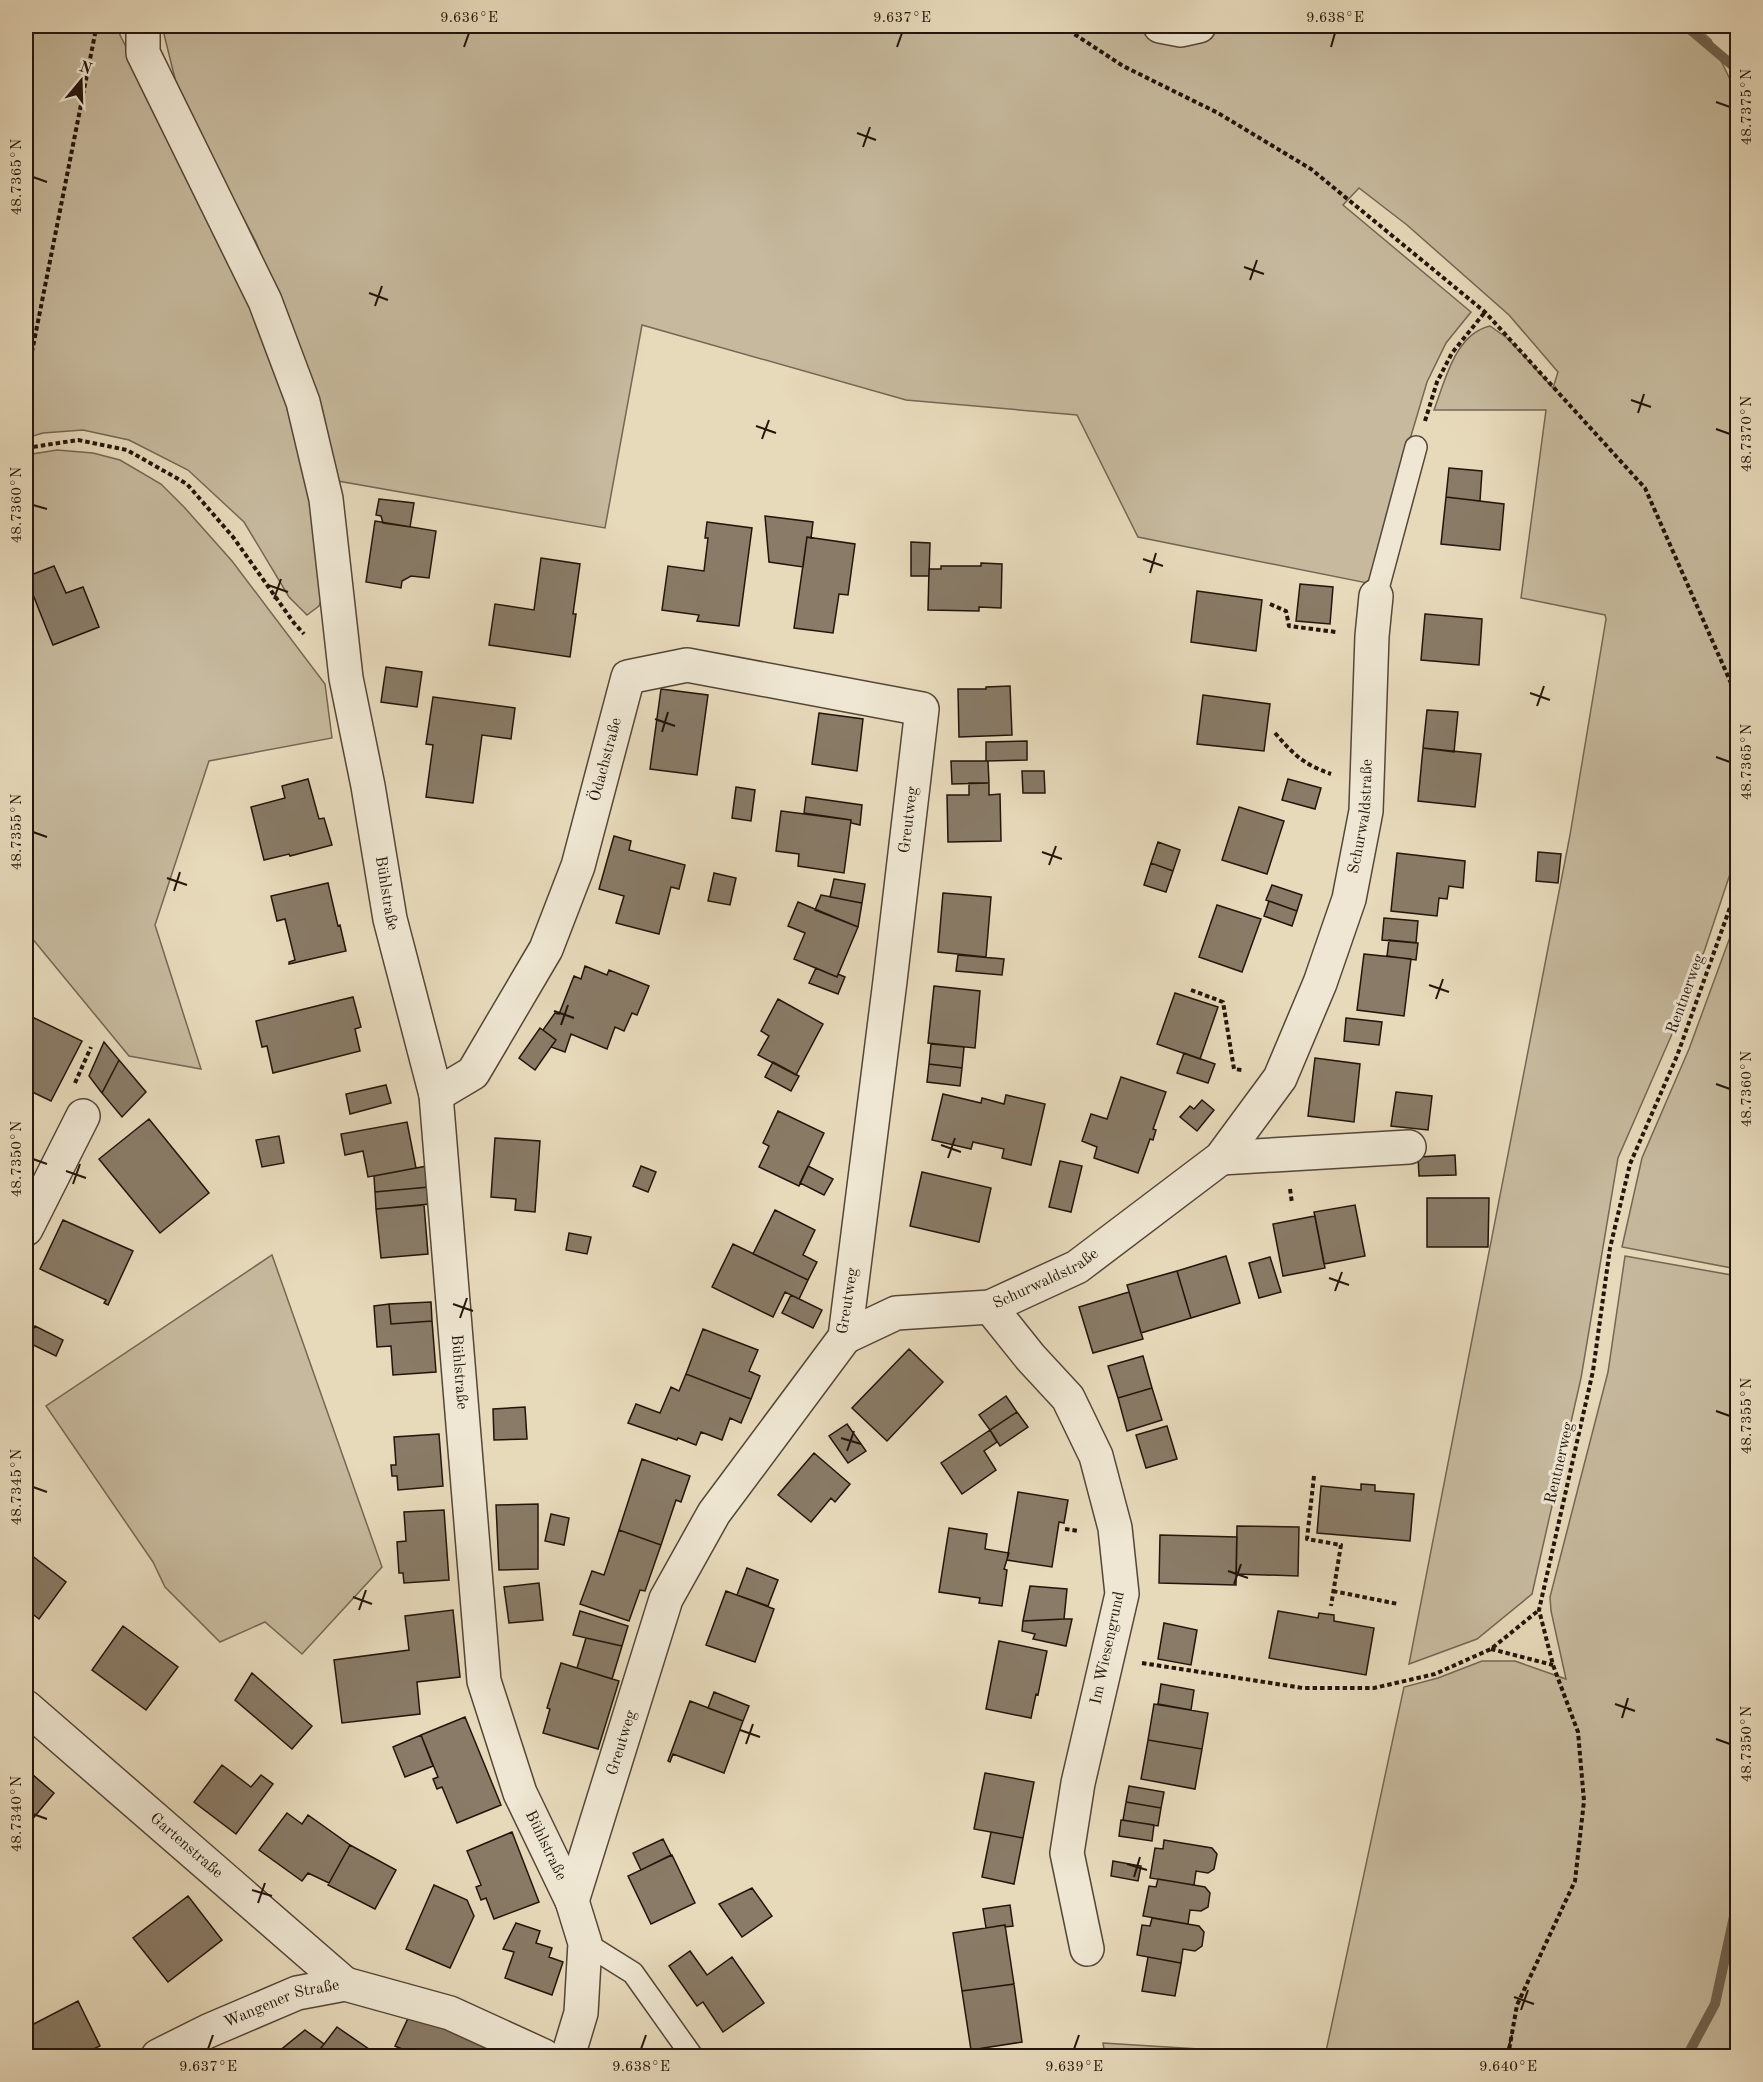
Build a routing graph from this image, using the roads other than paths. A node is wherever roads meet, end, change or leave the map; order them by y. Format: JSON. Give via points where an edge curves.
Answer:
{"nodes":[{"id":1,"x":143,"y":26,"type":"edge"},
{"id":2,"x":1160,"y":26,"type":"edge"},
{"id":3,"x":1200,"y":26,"type":"edge"},
{"id":4,"x":1416,"y":447,"type":"road end"},
{"id":5,"x":1376,"y":596,"type":"joint"},
{"id":6,"x":922,"y":709,"type":"joint"},
{"id":7,"x":436,"y":1095,"type":"junction"},
{"id":8,"x":83,"y":1116,"type":"dead end"},
{"id":9,"x":1408,"y":1146,"type":"dead end"},
{"id":10,"x":1221,"y":1158,"type":"junction"},
{"id":11,"x":26,"y":1229,"type":"edge"},
{"id":12,"x":990,"y":1307,"type":"junction"},
{"id":13,"x":845,"y":1337,"type":"junction"},
{"id":14,"x":26,"y":1707,"type":"edge"},
{"id":15,"x":572,"y":1901,"type":"junction"},
{"id":16,"x":585,"y":1943,"type":"junction"},
{"id":17,"x":1087,"y":1949,"type":"dead end"},
{"id":18,"x":345,"y":1984,"type":"junction"},
{"id":19,"x":158,"y":2056,"type":"edge"},
{"id":20,"x":544,"y":2056,"type":"edge"},
{"id":21,"x":568,"y":2056,"type":"edge"},
{"id":22,"x":692,"y":2056,"type":"edge"}],
"edges":[{"from":1,"to":7,"type":"street","name":"Bühlstraße","via":[[144,53],[265,301],[303,402],[326,499],[346,678],[390,919]]},
{"from":2,"to":3,"type":"street","via":[[1181,30]]},
{"from":4,"to":5,"type":"lane","name":"Schurwaldstraße"},
{"from":5,"to":10,"type":"street","name":"Schurwaldstraße","via":[[1366,811],[1349,899],[1320,983],[1280,1078]]},
{"from":6,"to":7,"type":"street","name":"Ödachstraße","via":[[687,665],[628,677],[578,866],[546,948],[473,1073]]},
{"from":6,"to":13,"type":"street","name":"Greutweg"},
{"from":7,"to":15,"type":"street","name":"Bühlstraße","via":[[484,1681],[520,1793]]},
{"from":8,"to":11,"type":"street"},
{"from":9,"to":10,"type":"street"},
{"from":10,"to":12,"type":"street","name":"Schurwaldstraße","via":[[1077,1267]]},
{"from":12,"to":13,"type":"street","name":"Schurwaldstraße","via":[[896,1313]]},
{"from":12,"to":17,"type":"street","name":"Im Wiesengrund","via":[[1068,1398],[1096,1456],[1115,1528],[1122,1594],[1078,1783],[1067,1853]]},
{"from":13,"to":15,"type":"street","name":"Greutweg","via":[[714,1513],[666,1599]]},
{"from":14,"to":18,"type":"street","name":"Gartenstraße"},
{"from":15,"to":16,"type":"street","name":"Bühlstraße"},
{"from":16,"to":21,"type":"street","name":"Bühlstraße","via":[[581,2013]]},
{"from":16,"to":22,"type":"lane","via":[[633,1973]]},
{"from":18,"to":19,"type":"street","name":"Wangener Straße","via":[[297,1993]]},
{"from":18,"to":20,"type":"street","name":"Wangener Straße","via":[[450,2013]]}]}
